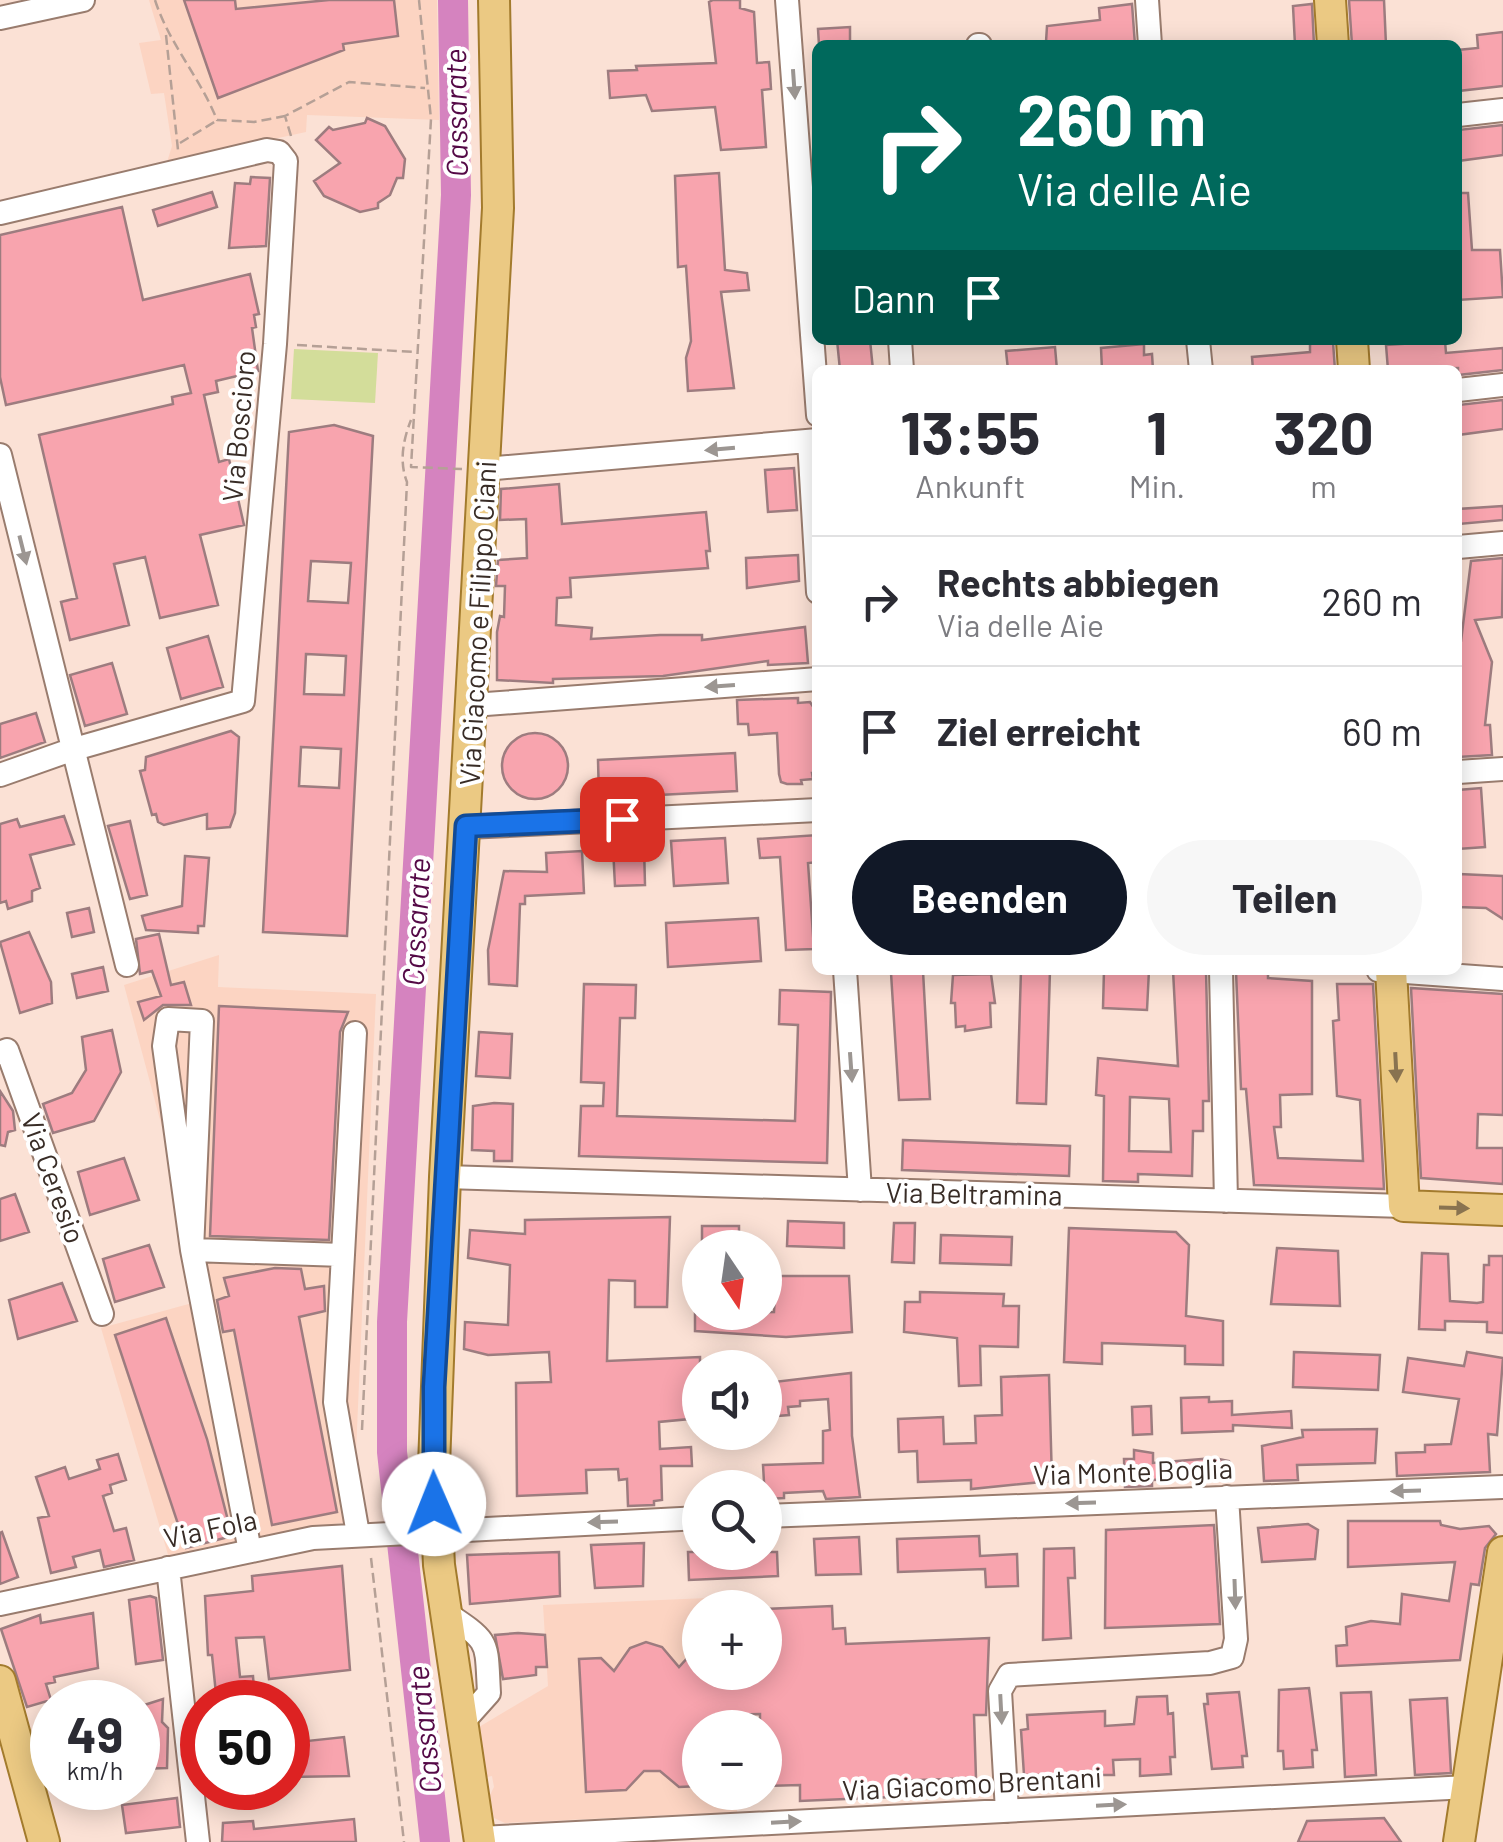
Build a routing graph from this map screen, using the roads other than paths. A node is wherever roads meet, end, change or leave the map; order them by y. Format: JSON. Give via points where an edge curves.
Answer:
{"nodes":[{"id":1,"x":82,"y":0,"type":"edge"},
{"id":2,"x":494,"y":0,"type":"edge"},
{"id":3,"x":787,"y":0,"type":"edge"},
{"id":4,"x":1147,"y":0,"type":"edge"},
{"id":5,"x":1330,"y":0,"type":"edge"},
{"id":6,"x":0,"y":18,"type":"edge"},
{"id":7,"x":1150,"y":40,"type":"edge"},
{"id":8,"x":1333,"y":40,"type":"edge"},
{"id":9,"x":1503,"y":110,"type":"edge"},
{"id":10,"x":1462,"y":115,"type":"edge"},
{"id":11,"x":809,"y":168,"type":"edge"},
{"id":12,"x":0,"y":214,"type":"edge"},
{"id":13,"x":812,"y":250,"type":"edge"},
{"id":14,"x":1503,"y":385,"type":"edge"},
{"id":15,"x":1462,"y":390,"type":"edge"},
{"id":16,"x":812,"y":440,"type":"edge"},
{"id":17,"x":0,"y":455,"type":"edge"},
{"id":18,"x":476,"y":469,"type":"junction"},
{"id":19,"x":1503,"y":544,"type":"edge"},
{"id":20,"x":1462,"y":546,"type":"edge"},
{"id":21,"x":812,"y":679,"type":"edge"},
{"id":22,"x":472,"y":705,"type":"junction"},
{"id":23,"x":71,"y":750,"type":"junction"},
{"id":24,"x":1503,"y":769,"type":"edge"},
{"id":25,"x":1462,"y":772,"type":"edge"},
{"id":26,"x":0,"y":776,"type":"edge"},
{"id":27,"x":812,"y":810,"type":"edge"},
{"id":28,"x":466,"y":826,"type":"junction"},
{"id":29,"x":127,"y":966,"type":"dead end"},
{"id":30,"x":844,"y":975,"type":"edge"},
{"id":31,"x":1221,"y":975,"type":"edge"},
{"id":32,"x":1391,"y":975,"type":"edge"},
{"id":33,"x":1453,"y":975,"type":"edge"},
{"id":34,"x":1503,"y":979,"type":"edge"},
{"id":35,"x":355,"y":1032,"type":"dead end"},
{"id":36,"x":0,"y":1053,"type":"edge"},
{"id":37,"x":445,"y":1177,"type":"junction"},
{"id":38,"x":860,"y":1190,"type":"junction"},
{"id":39,"x":1226,"y":1200,"type":"junction"},
{"id":40,"x":1404,"y":1206,"type":"junction"},
{"id":41,"x":1503,"y":1210,"type":"edge"},
{"id":42,"x":192,"y":1250,"type":"junction"},
{"id":43,"x":343,"y":1254,"type":"junction"},
{"id":44,"x":102,"y":1314,"type":"dead end"},
{"id":45,"x":1503,"y":1487,"type":"edge"},
{"id":46,"x":1227,"y":1497,"type":"junction"},
{"id":47,"x":782,"y":1515,"type":"edge"},
{"id":48,"x":682,"y":1519,"type":"edge"},
{"id":49,"x":429,"y":1530,"type":"junction"},
{"id":50,"x":366,"y":1534,"type":"junction"},
{"id":51,"x":250,"y":1551,"type":"junction"},
{"id":52,"x":1503,"y":1552,"type":"edge"},
{"id":53,"x":168,"y":1568,"type":"junction"},
{"id":54,"x":0,"y":1604,"type":"edge"},
{"id":55,"x":0,"y":1681,"type":"edge"},
{"id":56,"x":1468,"y":1787,"type":"junction"},
{"id":57,"x":1007,"y":1811,"type":"junction"},
{"id":58,"x":480,"y":1840,"type":"edge"},
{"id":59,"x":44,"y":1842,"type":"edge"},
{"id":60,"x":198,"y":1842,"type":"edge"},
{"id":61,"x":1460,"y":1842,"type":"edge"}],
"edges":[{"from":1,"to":6,"type":"street"},
{"from":2,"to":18,"type":"main road","name":"Via Giacomo e Filippo Ciani","via":[[499,177]]},
{"from":3,"to":11,"type":"street","one_way":true},
{"from":4,"to":7,"type":"street"},
{"from":5,"to":8,"type":"main road"},
{"from":9,"to":10,"type":"street"},
{"from":11,"to":13,"type":"street"},
{"from":12,"to":23,"type":"street","name":"Via Boscioro","via":[[267,150],[283,156],[287,168],[243,702]]},
{"from":14,"to":15,"type":"street"},
{"from":16,"to":18,"type":"street","one_way":true},
{"from":17,"to":23,"type":"street","one_way":true},
{"from":18,"to":22,"type":"main road","name":"Via Giacomo e Filippo Ciani"},
{"from":19,"to":20,"type":"street"},
{"from":21,"to":22,"type":"street","one_way":true},
{"from":22,"to":28,"type":"main road","name":"Via Giacomo e Filippo Ciani"},
{"from":23,"to":26,"type":"street"},
{"from":23,"to":29,"type":"street"},
{"from":24,"to":25,"type":"street"},
{"from":27,"to":28,"type":"street"},
{"from":28,"to":37,"type":"main road","name":"Via Giacomo e Filippo Ciani"},
{"from":30,"to":38,"type":"street","one_way":true},
{"from":31,"to":39,"type":"street"},
{"from":32,"to":40,"type":"main road","one_way":true},
{"from":33,"to":34,"type":"street"},
{"from":35,"to":43,"type":"street"},
{"from":36,"to":44,"type":"street","name":"Via Ceresio","via":[[8,1050]]},
{"from":37,"to":38,"type":"street","name":"Via Beltramina"},
{"from":37,"to":49,"type":"main road","name":"Via Giacomo e Filippo Ciani"},
{"from":38,"to":39,"type":"street","name":"Via Beltramina"},
{"from":39,"to":40,"type":"street","name":"Via Beltramina"},
{"from":40,"to":41,"type":"main road","name":"Via Beltramina","one_way":true},
{"from":42,"to":42,"type":"street","via":[[202,1021],[168,1019],[164,1046]]},
{"from":42,"to":43,"type":"street"},
{"from":42,"to":51,"type":"street"},
{"from":43,"to":50,"type":"street","via":[[335,1402]]},
{"from":45,"to":46,"type":"street","name":"Via Monte Boglia","one_way":true},
{"from":46,"to":47,"type":"street","name":"Via Monte Boglia","one_way":true},
{"from":46,"to":57,"type":"street","one_way":true,"via":[[1232,1657],[1210,1664],[1009,1675],[1000,1690]]},
{"from":48,"to":49,"type":"street","one_way":true},
{"from":49,"to":50,"type":"street","name":"Via Fola"},
{"from":49,"to":58,"type":"main road","name":"Via Giacomo e Filippo Ciani"},
{"from":50,"to":51,"type":"street","name":"Via Fola"},
{"from":51,"to":53,"type":"street","name":"Via Fola"},
{"from":52,"to":56,"type":"main road"},
{"from":53,"to":54,"type":"street","name":"Via Fola"},
{"from":53,"to":60,"type":"street"},
{"from":55,"to":59,"type":"main road"},
{"from":57,"to":56,"type":"street","name":"Via Giacomo Brentani","one_way":true},
{"from":56,"to":61,"type":"main road"},
{"from":58,"to":57,"type":"street","name":"Via Giacomo Brentani","one_way":true}]}
